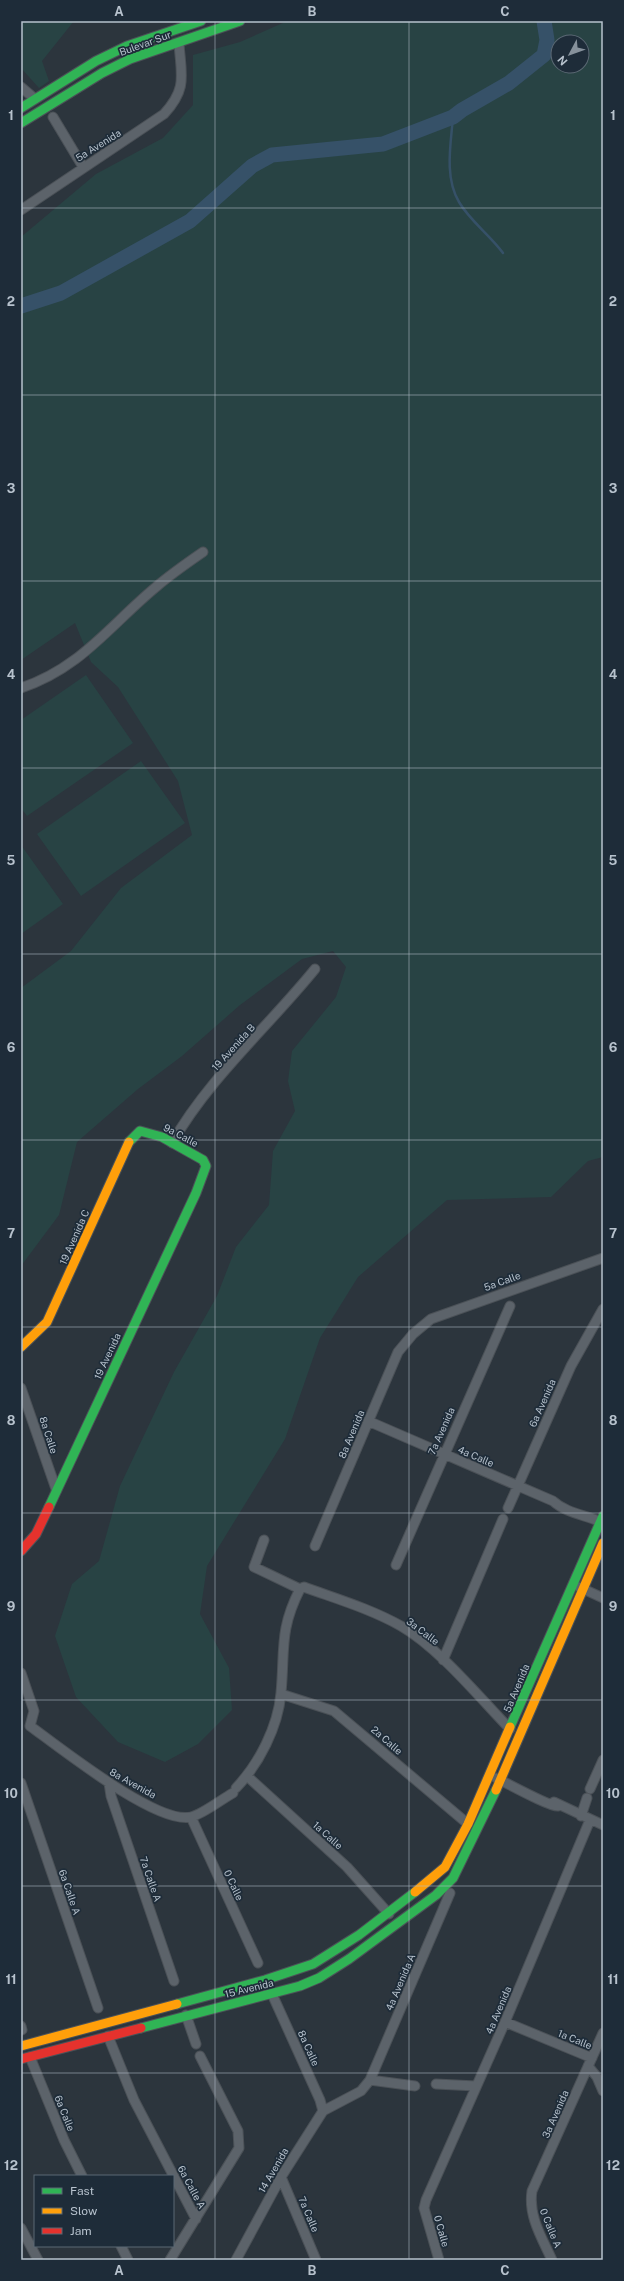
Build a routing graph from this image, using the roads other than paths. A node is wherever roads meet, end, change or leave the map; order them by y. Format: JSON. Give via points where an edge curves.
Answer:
{"nodes":[{"id":1,"x":201,"y":21,"type":"edge"},
{"id":2,"x":240,"y":21,"type":"edge"},
{"id":3,"x":179,"y":43,"type":"junction"},
{"id":4,"x":21,"y":87,"type":"edge"},
{"id":5,"x":35,"y":99,"type":"junction"},
{"id":6,"x":21,"y":108,"type":"edge"},
{"id":7,"x":53,"y":117,"type":"dead end"},
{"id":8,"x":21,"y":123,"type":"edge"},
{"id":9,"x":83,"y":167,"type":"junction"},
{"id":10,"x":21,"y":210,"type":"edge"},
{"id":11,"x":203,"y":552,"type":"dead end"},
{"id":12,"x":21,"y":688,"type":"edge"},
{"id":13,"x":315,"y":969,"type":"dead end"},
{"id":14,"x":141,"y":1131,"type":"joint"},
{"id":15,"x":172,"y":1143,"type":"junction"},
{"id":16,"x":206,"y":1166,"type":"joint"},
{"id":17,"x":603,"y":1258,"type":"edge"},
{"id":18,"x":510,"y":1306,"type":"dead end"},
{"id":19,"x":603,"y":1309,"type":"edge"},
{"id":20,"x":413,"y":1334,"type":"joint"},
{"id":21,"x":21,"y":1347,"type":"edge"},
{"id":22,"x":21,"y":1388,"type":"edge"},
{"id":23,"x":368,"y":1422,"type":"junction"},
{"id":24,"x":443,"y":1454,"type":"junction"},
{"id":25,"x":518,"y":1486,"type":"junction"},
{"id":26,"x":56,"y":1489,"type":"junction"},
{"id":27,"x":508,"y":1508,"type":"dead end"},
{"id":28,"x":503,"y":1519,"type":"dead end"},
{"id":29,"x":602,"y":1519,"type":"edge"},
{"id":30,"x":264,"y":1540,"type":"dead end"},
{"id":31,"x":603,"y":1543,"type":"edge"},
{"id":32,"x":315,"y":1546,"type":"dead end"},
{"id":33,"x":21,"y":1551,"type":"edge"},
{"id":34,"x":396,"y":1565,"type":"dead end"},
{"id":35,"x":573,"y":1584,"type":"junction"},
{"id":36,"x":300,"y":1588,"type":"junction"},
{"id":37,"x":583,"y":1589,"type":"junction"},
{"id":38,"x":603,"y":1598,"type":"edge"},
{"id":39,"x":443,"y":1660,"type":"junction"},
{"id":40,"x":21,"y":1673,"type":"edge"},
{"id":41,"x":281,"y":1694,"type":"junction"},
{"id":42,"x":25,"y":1728,"type":"edge"},
{"id":43,"x":510,"y":1729,"type":"junction"},
{"id":44,"x":603,"y":1760,"type":"edge"},
{"id":45,"x":489,"y":1775,"type":"junction"},
{"id":46,"x":247,"y":1776,"type":"junction"},
{"id":47,"x":501,"y":1780,"type":"junction"},
{"id":48,"x":21,"y":1783,"type":"edge"},
{"id":49,"x":109,"y":1783,"type":"junction"},
{"id":50,"x":581,"y":1816,"type":"junction"},
{"id":51,"x":191,"y":1817,"type":"junction"},
{"id":52,"x":590,"y":1820,"type":"junction"},
{"id":53,"x":468,"y":1824,"type":"junction"},
{"id":54,"x":603,"y":1825,"type":"edge"},
{"id":55,"x":445,"y":1866,"type":"joint"},
{"id":56,"x":450,"y":1893,"type":"dead end"},
{"id":57,"x":389,"y":1914,"type":"junction"},
{"id":58,"x":258,"y":1963,"type":"dead end"},
{"id":59,"x":174,"y":1980,"type":"dead end"},
{"id":60,"x":272,"y":1994,"type":"junction"},
{"id":61,"x":98,"y":2008,"type":"dead end"},
{"id":62,"x":186,"y":2015,"type":"junction"},
{"id":63,"x":505,"y":2022,"type":"junction"},
{"id":64,"x":603,"y":2033,"type":"edge"},
{"id":65,"x":108,"y":2036,"type":"junction"},
{"id":66,"x":196,"y":2044,"type":"dead end"},
{"id":67,"x":21,"y":2046,"type":"edge"},
{"id":68,"x":200,"y":2056,"type":"dead end"},
{"id":69,"x":26,"y":2058,"type":"edge"},
{"id":70,"x":590,"y":2062,"type":"junction"},
{"id":71,"x":367,"y":2082,"type":"junction"},
{"id":72,"x":436,"y":2084,"type":"dead end"},
{"id":73,"x":415,"y":2086,"type":"dead end"},
{"id":74,"x":476,"y":2086,"type":"junction"},
{"id":75,"x":603,"y":2091,"type":"edge"},
{"id":76,"x":323,"y":2111,"type":"junction"},
{"id":77,"x":82,"y":2175,"type":"edge"},
{"id":78,"x":173,"y":2175,"type":"edge"},
{"id":79,"x":174,"y":2177,"type":"edge"},
{"id":80,"x":281,"y":2177,"type":"junction"},
{"id":81,"x":530,"y":2204,"type":"joint"},
{"id":82,"x":424,"y":2208,"type":"joint"},
{"id":83,"x":196,"y":2219,"type":"junction"},
{"id":84,"x":21,"y":2228,"type":"edge"},
{"id":85,"x":121,"y":2247,"type":"edge"},
{"id":86,"x":38,"y":2260,"type":"edge"},
{"id":87,"x":128,"y":2260,"type":"edge"},
{"id":88,"x":170,"y":2260,"type":"edge"},
{"id":89,"x":236,"y":2260,"type":"edge"},
{"id":90,"x":316,"y":2260,"type":"edge"},
{"id":91,"x":439,"y":2260,"type":"edge"},
{"id":92,"x":552,"y":2260,"type":"edge"}],
"edges":[{"from":1,"to":5,"type":"main road","name":"Bulevar Sur","via":[[121,49],[96,61]]},
{"from":2,"to":3,"type":"main road","name":"Bulevar Sur"},
{"from":3,"to":8,"type":"main road","name":"Bulevar Sur","via":[[130,59],[102,73]]},
{"from":3,"to":9,"type":"street","name":"5a Avenida","via":[[182,81],[174,103],[151,124]]},
{"from":4,"to":5,"type":"street"},
{"from":5,"to":6,"type":"main road","name":"Bulevar Sur"},
{"from":7,"to":9,"type":"street"},
{"from":9,"to":10,"type":"street","name":"5a Avenida"},
{"from":11,"to":12,"type":"street","via":[[156,587],[82,656],[55,675]]},
{"from":13,"to":15,"type":"street","name":"19 Avenida B","via":[[284,1007],[197,1102]]},
{"from":14,"to":15,"type":"main road","name":"9a Calle","via":[[154,1133]]},
{"from":14,"to":21,"type":"main road","name":"19 Avenida C","via":[[130,1139],[47,1322]]},
{"from":15,"to":16,"type":"main road","name":"9a Calle","via":[[203,1160]]},
{"from":16,"to":26,"type":"main road","name":"19 Avenida","via":[[196,1194]]},
{"from":17,"to":20,"type":"street","name":"5a Calle","via":[[431,1320]]},
{"from":18,"to":24,"type":"street","name":"7a Avenida"},
{"from":19,"to":25,"type":"street","name":"6a Avenida","via":[[571,1366]]},
{"from":20,"to":23,"type":"street","name":"8a Avenida","via":[[398,1352]]},
{"from":22,"to":26,"type":"street","name":"8a Calle"},
{"from":23,"to":24,"type":"street","name":"4a Calle"},
{"from":23,"to":32,"type":"street","name":"8a Avenida"},
{"from":24,"to":25,"type":"street","name":"4a Calle"},
{"from":24,"to":34,"type":"street","name":"7a Avenida"},
{"from":25,"to":27,"type":"street","name":"6a Avenida"},
{"from":25,"to":29,"type":"street","name":"4a Calle","via":[[553,1502],[561,1501],[571,1505],[580,1513]]},
{"from":26,"to":33,"type":"main road","name":"19 Avenida","via":[[36,1534]]},
{"from":28,"to":39,"type":"street"},
{"from":29,"to":35,"type":"main road","name":"5a Avenida"},
{"from":30,"to":36,"type":"street","name":"3a Calle","via":[[254,1566]]},
{"from":31,"to":37,"type":"main road"},
{"from":35,"to":37,"type":"street"},
{"from":35,"to":43,"type":"main road","name":"5a Avenida"},
{"from":36,"to":39,"type":"street","name":"3a Calle","via":[[304,1587],[374,1612],[402,1627]]},
{"from":36,"to":41,"type":"street","via":[[286,1624],[282,1645]]},
{"from":37,"to":38,"type":"street"},
{"from":37,"to":47,"type":"main road"},
{"from":39,"to":43,"type":"street","name":"3a Calle"},
{"from":40,"to":42,"type":"street","via":[[34,1711]]},
{"from":41,"to":46,"type":"street","via":[[274,1729]]},
{"from":41,"to":53,"type":"street","name":"2a Calle","via":[[334,1711]]},
{"from":42,"to":49,"type":"street","name":"8a Avenida"},
{"from":43,"to":45,"type":"main road","name":"5a Avenida"},
{"from":44,"to":50,"type":"street"},
{"from":45,"to":47,"type":"street"},
{"from":45,"to":53,"type":"main road","name":"5a Avenida"},
{"from":46,"to":51,"type":"street","via":[[234,1790]]},
{"from":46,"to":57,"type":"street","name":"1a Calle","via":[[347,1866]]},
{"from":47,"to":50,"type":"street","via":[[548,1804]]},
{"from":47,"to":60,"type":"main road","name":"15 Avenida","via":[[453,1878],[436,1895],[319,1978]]},
{"from":48,"to":61,"type":"street","name":"6a Calle A"},
{"from":49,"to":51,"type":"street","name":"8a Avenida","via":[[167,1814]]},
{"from":49,"to":59,"type":"street","name":"7a Calle A","via":[[111,1796]]},
{"from":50,"to":52,"type":"street"},
{"from":51,"to":58,"type":"street","name":"0 Calle"},
{"from":52,"to":54,"type":"street"},
{"from":52,"to":63,"type":"street","name":"4a Avenida"},
{"from":53,"to":55,"type":"main road","name":"5a Avenida"},
{"from":55,"to":57,"type":"main road","name":"15 Avenida"},
{"from":56,"to":71,"type":"street","name":"4a Avenida A"},
{"from":57,"to":67,"type":"main road","name":"15 Avenida","via":[[333,1953],[297,1970]]},
{"from":60,"to":62,"type":"main road","name":"15 Avenida"},
{"from":60,"to":76,"type":"street","name":"8a Calle"},
{"from":62,"to":65,"type":"main road","name":"15 Avenida"},
{"from":62,"to":66,"type":"street"},
{"from":63,"to":70,"type":"street","name":"1a Calle"},
{"from":63,"to":74,"type":"street","name":"4a Avenida"},
{"from":64,"to":70,"type":"street","name":"3a Avenida"},
{"from":65,"to":69,"type":"main road","name":"15 Avenida"},
{"from":65,"to":78,"type":"street","name":"6a Calle A","via":[[134,2100]]},
{"from":68,"to":83,"type":"street","via":[[240,2140],[236,2155]]},
{"from":69,"to":77,"type":"street","name":"6a Calle"},
{"from":70,"to":75,"type":"street","name":"1a Calle"},
{"from":70,"to":81,"type":"street","name":"3a Avenida","via":[[532,2191]]},
{"from":71,"to":73,"type":"street"},
{"from":71,"to":76,"type":"street","name":"14 Avenida","via":[[361,2091]]},
{"from":72,"to":74,"type":"street"},
{"from":74,"to":82,"type":"street","name":"4a Avenida"},
{"from":76,"to":80,"type":"street","name":"14 Avenida"},
{"from":79,"to":83,"type":"street","name":"6a Calle A"},
{"from":80,"to":89,"type":"street","name":"14 Avenida"},
{"from":80,"to":90,"type":"street","name":"7a Calle"},
{"from":81,"to":92,"type":"street","name":"0 Calle A","via":[[533,2218]]},
{"from":82,"to":91,"type":"street","name":"0 Calle"},
{"from":83,"to":88,"type":"street"},
{"from":84,"to":86,"type":"street"},
{"from":85,"to":87,"type":"street"}]}
